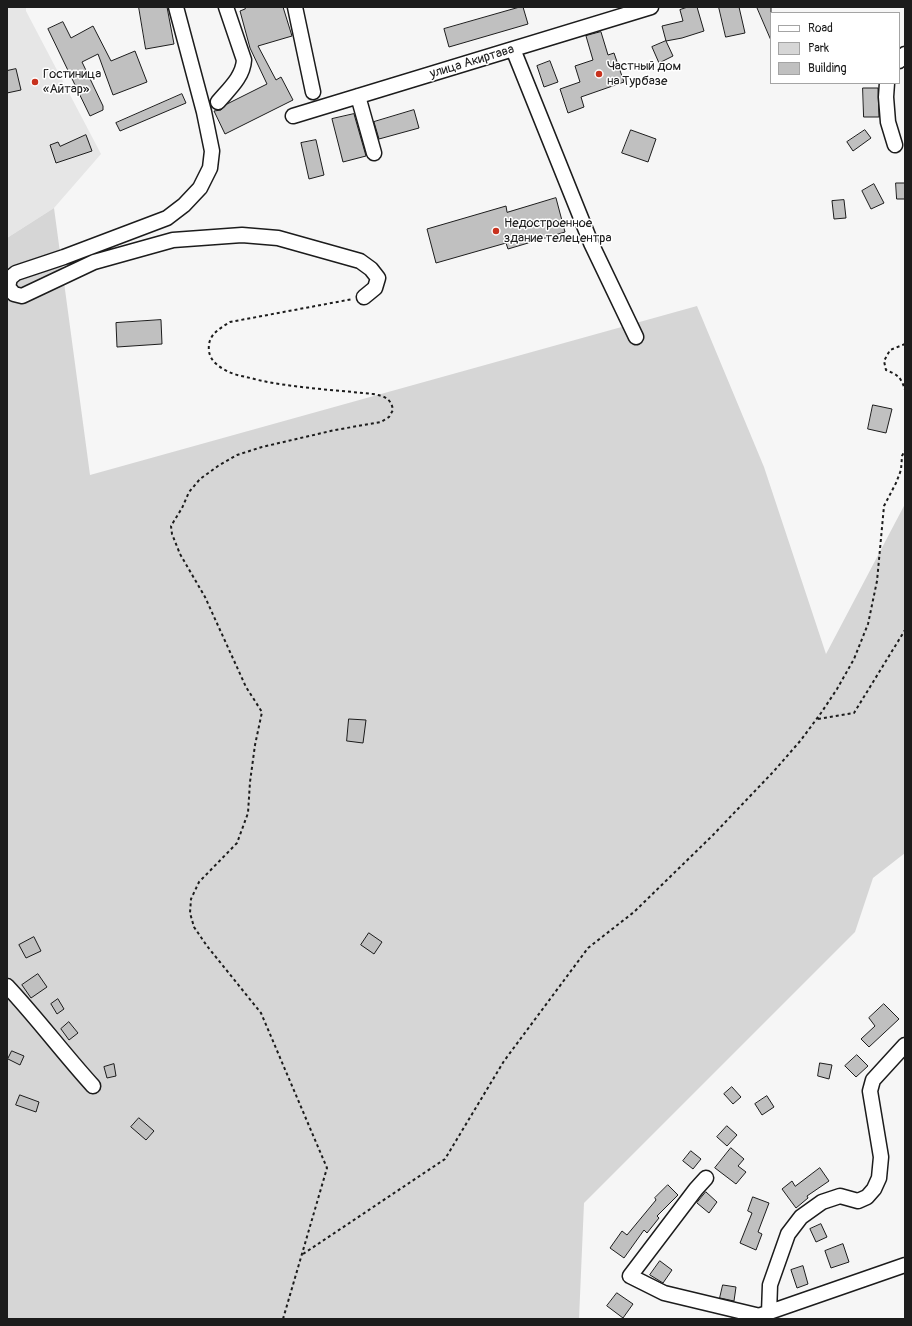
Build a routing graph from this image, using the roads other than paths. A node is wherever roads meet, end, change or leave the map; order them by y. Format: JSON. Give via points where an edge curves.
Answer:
{"nodes":[{"id":1,"x":176,"y":7,"type":"edge"},
{"id":2,"x":226,"y":7,"type":"edge"},
{"id":3,"x":295,"y":7,"type":"edge"},
{"id":4,"x":651,"y":7,"type":"edge"},
{"id":5,"x":513,"y":49,"type":"junction"},
{"id":6,"x":887,"y":84,"type":"edge"},
{"id":7,"x":313,"y":92,"type":"dead end"},
{"id":8,"x":358,"y":96,"type":"junction"},
{"id":9,"x":218,"y":102,"type":"dead end"},
{"id":10,"x":294,"y":116,"type":"dead end"},
{"id":11,"x":895,"y":145,"type":"dead end"},
{"id":12,"x":374,"y":153,"type":"dead end"},
{"id":13,"x":364,"y":297,"type":"road end"},
{"id":14,"x":636,"y":337,"type":"dead end"},
{"id":15,"x":7,"y":986,"type":"edge"},
{"id":16,"x":905,"y":1045,"type":"edge"},
{"id":17,"x":93,"y":1086,"type":"dead end"},
{"id":18,"x":706,"y":1178,"type":"dead end"},
{"id":19,"x":905,"y":1265,"type":"edge"},
{"id":20,"x":762,"y":1316,"type":"edge"}],
"edges":[{"from":1,"to":13,"type":"street","via":[[212,151],[210,168],[200,188],[167,218],[16,273],[10,278],[8,288],[14,294],[22,296],[94,262],[173,240],[242,235],[278,238],[360,261],[378,278],[375,288]]},
{"from":2,"to":9,"type":"street","via":[[244,60],[238,78]]},
{"from":3,"to":7,"type":"street"},
{"from":4,"to":5,"type":"street","name":"улица Акиртава"},
{"from":5,"to":8,"type":"street","name":"улица Акиртава"},
{"from":5,"to":14,"type":"street","via":[[590,243]]},
{"from":6,"to":11,"type":"street","via":[[888,122]]},
{"from":8,"to":10,"type":"street","name":"улица Акиртава"},
{"from":8,"to":12,"type":"street"},
{"from":15,"to":17,"type":"street"},
{"from":16,"to":20,"type":"street","via":[[873,1080],[870,1091],[881,1157],[879,1178],[874,1189],[867,1197],[858,1201],[840,1196],[822,1202],[801,1217],[788,1234]]},
{"from":18,"to":20,"type":"street","via":[[630,1276],[664,1293]]},
{"from":19,"to":20,"type":"street"}]}
